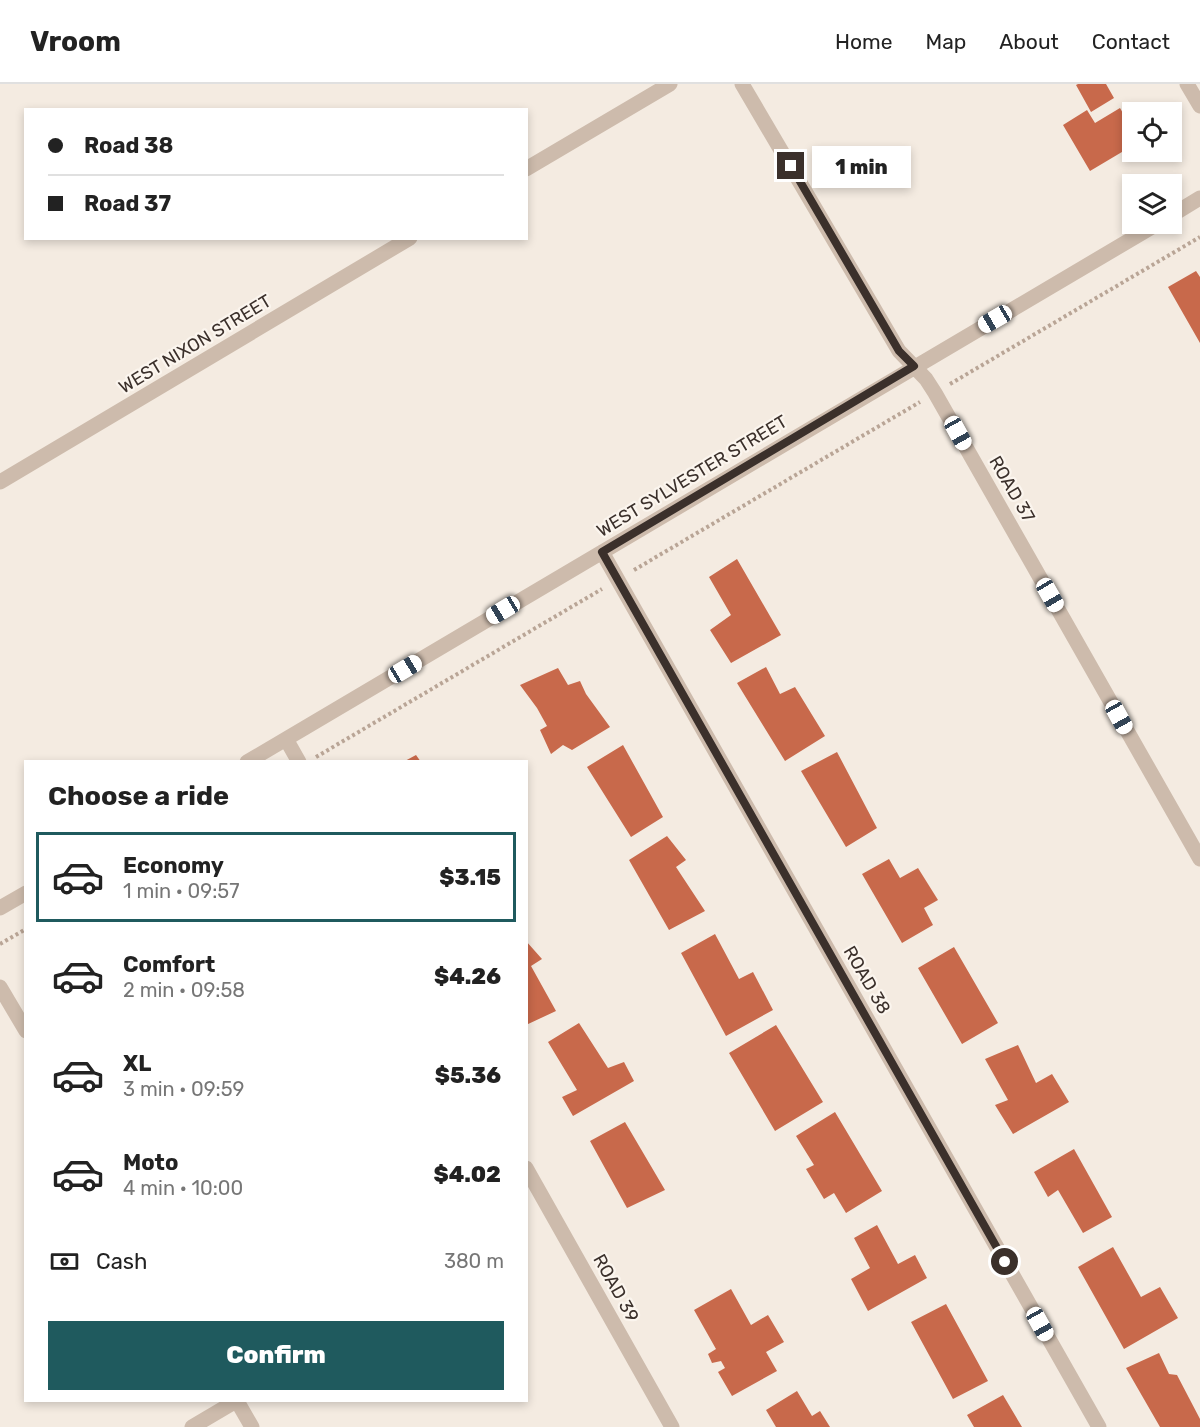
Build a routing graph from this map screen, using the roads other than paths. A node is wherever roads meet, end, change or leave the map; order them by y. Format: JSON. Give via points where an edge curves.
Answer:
{"nodes":[{"id":1,"x":670,"y":84,"type":"edge"},
{"id":2,"x":742,"y":84,"type":"edge"},
{"id":3,"x":1187,"y":84,"type":"edge"},
{"id":4,"x":1200,"y":106,"type":"edge"},
{"id":5,"x":528,"y":168,"type":"edge"},
{"id":6,"x":1200,"y":198,"type":"edge"},
{"id":7,"x":1182,"y":209,"type":"edge"},
{"id":8,"x":1140,"y":234,"type":"edge"},
{"id":9,"x":407,"y":240,"type":"edge"},
{"id":10,"x":914,"y":366,"type":"junction"},
{"id":11,"x":0,"y":482,"type":"edge"},
{"id":12,"x":602,"y":552,"type":"junction"},
{"id":13,"x":286,"y":739,"type":"junction"},
{"id":14,"x":250,"y":760,"type":"edge"},
{"id":15,"x":298,"y":760,"type":"edge"},
{"id":16,"x":1200,"y":859,"type":"edge"},
{"id":17,"x":24,"y":894,"type":"edge"},
{"id":18,"x":0,"y":908,"type":"edge"},
{"id":19,"x":0,"y":987,"type":"edge"},
{"id":20,"x":24,"y":1028,"type":"edge"},
{"id":21,"x":528,"y":1172,"type":"edge"},
{"id":22,"x":234,"y":1402,"type":"edge"},
{"id":23,"x":237,"y":1402,"type":"edge"},
{"id":24,"x":192,"y":1427,"type":"edge"},
{"id":25,"x":252,"y":1427,"type":"edge"},
{"id":26,"x":672,"y":1427,"type":"edge"},
{"id":27,"x":1099,"y":1427,"type":"edge"}],
"edges":[{"from":1,"to":5,"type":"street"},
{"from":2,"to":10,"type":"street","name":"ROAD 37","via":[[899,351]]},
{"from":3,"to":4,"type":"street"},
{"from":6,"to":7,"type":"street"},
{"from":8,"to":10,"type":"street","name":"WEST SYLVESTER STREET"},
{"from":9,"to":11,"type":"street","name":"WEST NIXON STREET"},
{"from":10,"to":12,"type":"street","name":"WEST SYLVESTER STREET"},
{"from":10,"to":16,"type":"street","name":"ROAD 37","via":[[935,393]]},
{"from":12,"to":13,"type":"street","name":"WEST SYLVESTER STREET"},
{"from":12,"to":27,"type":"street","name":"ROAD 38"},
{"from":13,"to":14,"type":"street","name":"WEST SYLVESTER STREET"},
{"from":13,"to":15,"type":"street"},
{"from":17,"to":18,"type":"street"},
{"from":19,"to":20,"type":"street"},
{"from":21,"to":26,"type":"street","name":"ROAD 39"},
{"from":22,"to":24,"type":"street"},
{"from":23,"to":25,"type":"street"}]}
